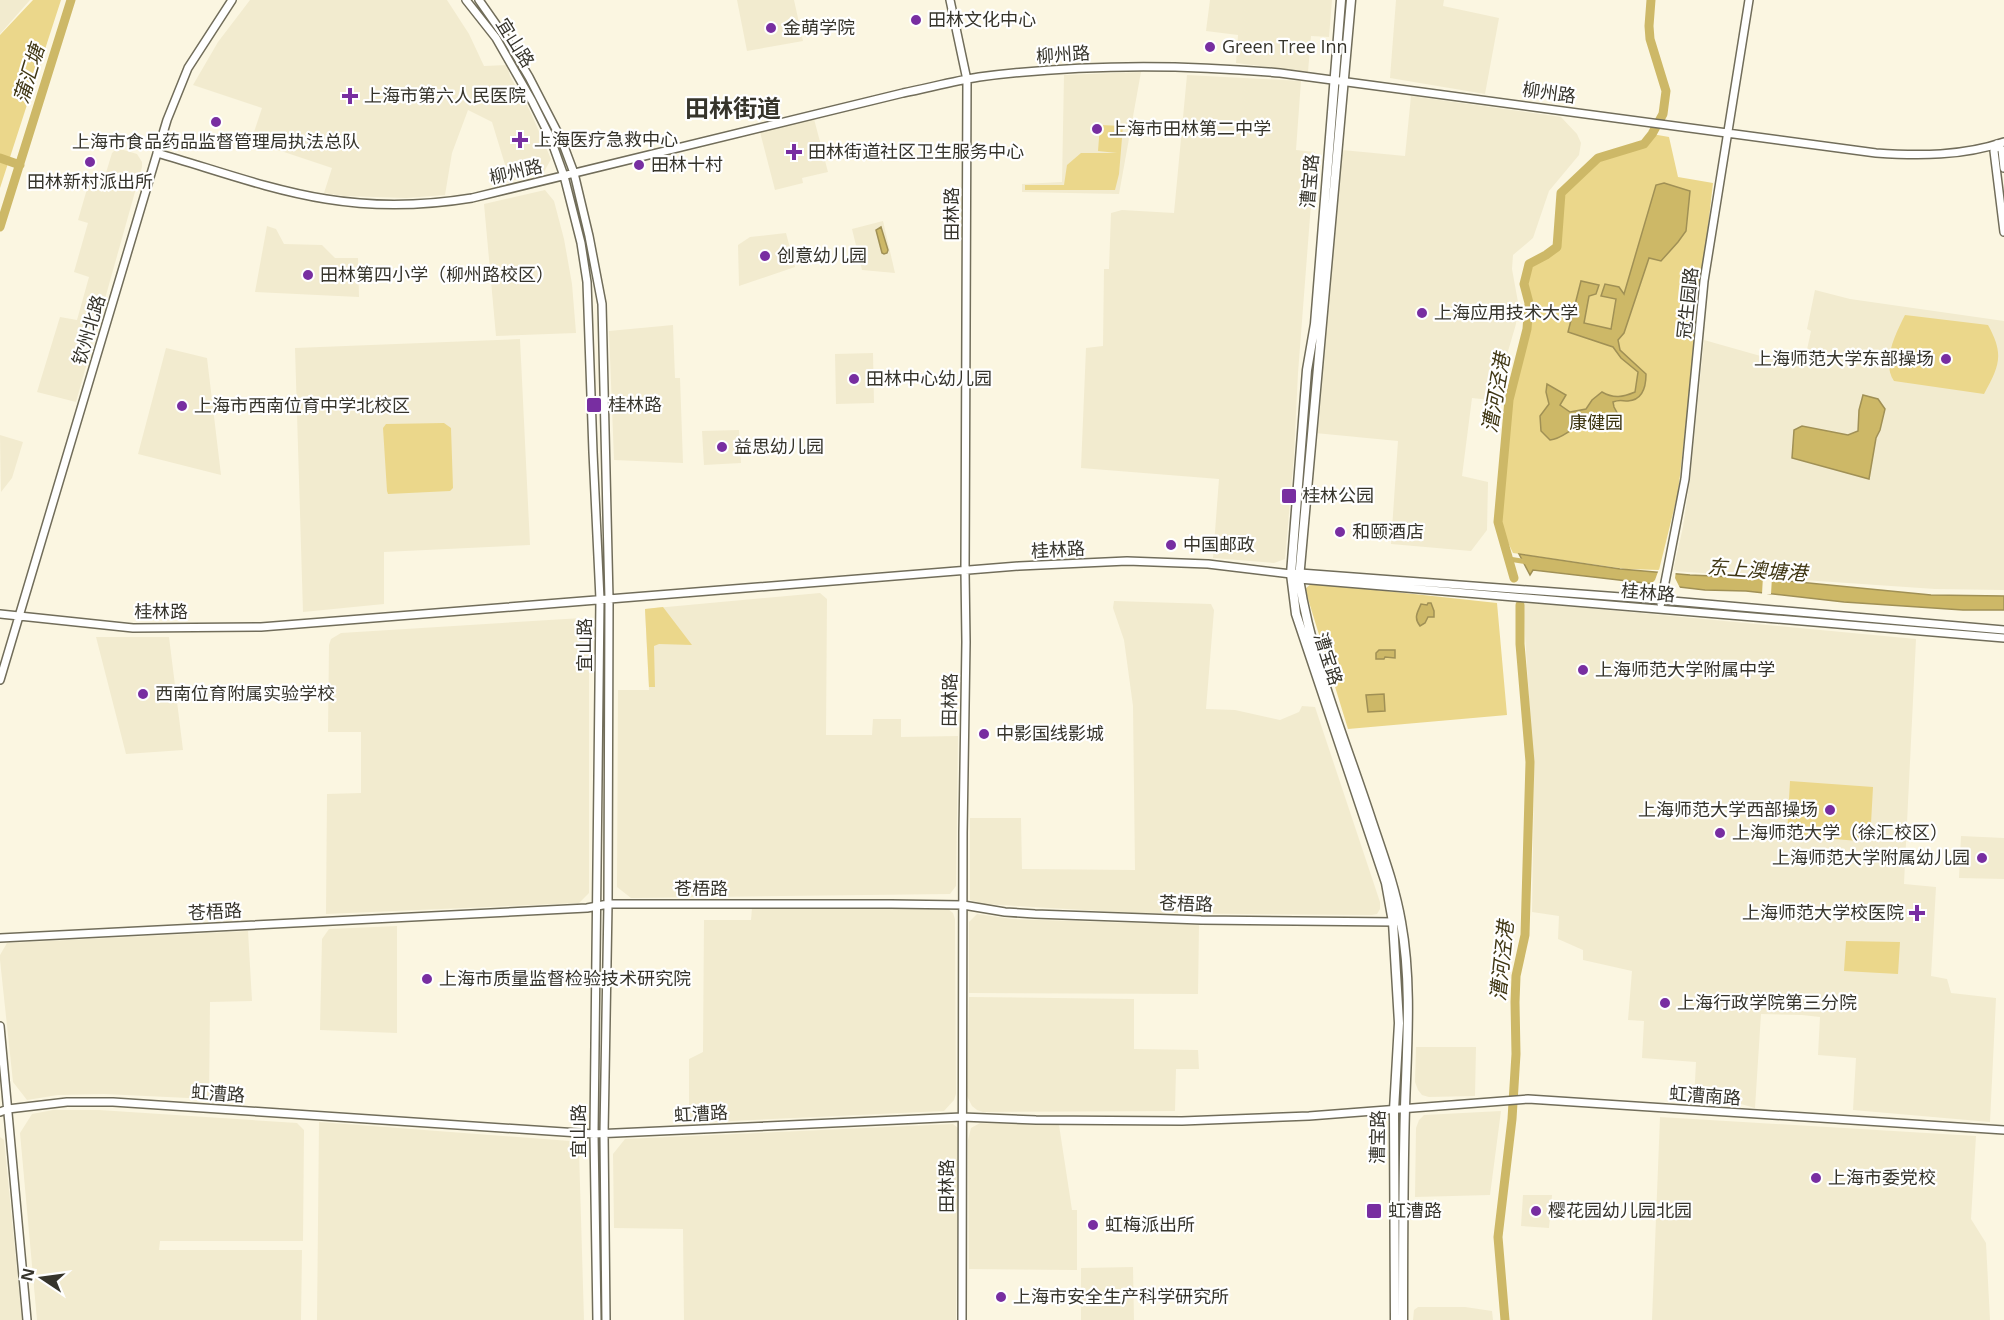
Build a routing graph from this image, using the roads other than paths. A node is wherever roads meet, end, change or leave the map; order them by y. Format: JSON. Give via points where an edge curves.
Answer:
{"nodes":[{"id":1,"x":232,"y":0,"type":"edge"},
{"id":2,"x":466,"y":0,"type":"edge"},
{"id":3,"x":479,"y":0,"type":"edge"},
{"id":4,"x":950,"y":0,"type":"edge"},
{"id":5,"x":1341,"y":0,"type":"edge"},
{"id":6,"x":1351,"y":0,"type":"edge"},
{"id":7,"x":1749,"y":0,"type":"edge"},
{"id":8,"x":967,"y":80,"type":"junction"},
{"id":9,"x":1335,"y":80,"type":"junction"},
{"id":10,"x":1345,"y":81,"type":"junction"},
{"id":11,"x":1727,"y":133,"type":"junction"},
{"id":12,"x":2000,"y":147,"type":"edge"},
{"id":13,"x":157,"y":153,"type":"junction"},
{"id":14,"x":2004,"y":168,"type":"edge"},
{"id":15,"x":574,"y":173,"type":"junction"},
{"id":16,"x":564,"y":176,"type":"junction"},
{"id":17,"x":2004,"y":231,"type":"edge"},
{"id":18,"x":965,"y":571,"type":"junction"},
{"id":19,"x":1297,"y":575,"type":"junction"},
{"id":20,"x":600,"y":599,"type":"junction"},
{"id":21,"x":609,"y":599,"type":"junction"},
{"id":22,"x":1661,"y":600,"type":"junction"},
{"id":23,"x":1660,"y":609,"type":"junction"},
{"id":24,"x":0,"y":614,"type":"edge"},
{"id":25,"x":19,"y":616,"type":"junction"},
{"id":26,"x":2004,"y":630,"type":"edge"},
{"id":27,"x":2004,"y":638,"type":"edge"},
{"id":28,"x":0,"y":680,"type":"edge"},
{"id":29,"x":608,"y":904,"type":"junction"},
{"id":30,"x":597,"y":905,"type":"junction"},
{"id":31,"x":963,"y":905,"type":"junction"},
{"id":32,"x":1397,"y":922,"type":"junction"},
{"id":33,"x":0,"y":938,"type":"edge"},
{"id":34,"x":0,"y":1026,"type":"edge"},
{"id":35,"x":8,"y":1109,"type":"junction"},
{"id":36,"x":1405,"y":1109,"type":"junction"},
{"id":37,"x":1394,"y":1110,"type":"junction"},
{"id":38,"x":0,"y":1112,"type":"edge"},
{"id":39,"x":962,"y":1117,"type":"junction"},
{"id":40,"x":2004,"y":1130,"type":"edge"},
{"id":41,"x":594,"y":1134,"type":"junction"},
{"id":42,"x":604,"y":1134,"type":"junction"},
{"id":43,"x":27,"y":1320,"type":"edge"},
{"id":44,"x":597,"y":1320,"type":"edge"},
{"id":45,"x":606,"y":1320,"type":"edge"},
{"id":46,"x":962,"y":1320,"type":"edge"},
{"id":47,"x":1395,"y":1320,"type":"edge"},
{"id":48,"x":1403,"y":1320,"type":"edge"}],
"edges":[{"from":1,"to":13,"type":"main road","name":"钦州北路","via":[[188,68]]},
{"from":2,"to":16,"type":"main road","name":"宜山路","via":[[488,25],[528,93]]},
{"from":3,"to":15,"type":"main road","name":"宜山路","via":[[530,77]]},
{"from":4,"to":8,"type":"main road","name":"田林路"},
{"from":5,"to":9,"type":"main road","name":"漕宝路"},
{"from":6,"to":10,"type":"main road","name":"漕宝路"},
{"from":7,"to":11,"type":"main road","name":"冠生园路"},
{"from":8,"to":9,"type":"main road","name":"柳州路","via":[[1149,66],[1235,69]]},
{"from":8,"to":15,"type":"main road","name":"柳州路"},
{"from":8,"to":18,"type":"main road","name":"田林路"},
{"from":9,"to":10,"type":"main road","name":"柳州路"},
{"from":9,"to":19,"type":"main road","name":"漕宝路","via":[[1315,324],[1307,370]]},
{"from":10,"to":11,"type":"main road","name":"柳州路"},
{"from":10,"to":19,"type":"main road","name":"漕宝路"},
{"from":11,"to":12,"type":"main road","name":"柳州路","via":[[1891,154]]},
{"from":11,"to":22,"type":"main road","name":"冠生园路","via":[[1704,281],[1685,479]]},
{"from":12,"to":14,"type":"main road"},
{"from":12,"to":17,"type":"main road"},
{"from":13,"to":16,"type":"main road","name":"柳州路","via":[[296,193],[372,204],[452,201]]},
{"from":13,"to":25,"type":"main road","name":"钦州北路"},
{"from":15,"to":16,"type":"main road","name":"柳州路"},
{"from":15,"to":21,"type":"main road","name":"宜山路","via":[[602,304]]},
{"from":16,"to":20,"type":"main road","name":"宜山路","via":[[587,282]]},
{"from":18,"to":19,"type":"main road","name":"桂林路","via":[[1127,561],[1208,564]]},
{"from":18,"to":21,"type":"main road","name":"桂林路"},
{"from":18,"to":31,"type":"main road","name":"田林路"},
{"from":19,"to":22,"type":"main road","name":"桂林路"},
{"from":19,"to":23,"type":"main road","name":"桂林路"},
{"from":19,"to":32,"type":"main road","name":"漕宝路","via":[[1296,614]]},
{"from":20,"to":21,"type":"main road","name":"桂林路"},
{"from":20,"to":25,"type":"main road","name":"桂林路","via":[[261,627],[133,628]]},
{"from":20,"to":30,"type":"main road","name":"宜山路"},
{"from":21,"to":29,"type":"main road","name":"宜山路"},
{"from":22,"to":23,"type":"main road","name":"冠生园路"},
{"from":22,"to":26,"type":"main road","name":"桂林路"},
{"from":23,"to":27,"type":"main road","name":"桂林路"},
{"from":24,"to":25,"type":"main road","name":"桂林路"},
{"from":25,"to":28,"type":"main road","name":"钦州北路"},
{"from":29,"to":30,"type":"main road","name":"苍梧路"},
{"from":29,"to":31,"type":"main road","name":"苍梧路"},
{"from":29,"to":42,"type":"main road","name":"宜山路"},
{"from":30,"to":33,"type":"main road","name":"苍梧路"},
{"from":30,"to":41,"type":"main road","name":"宜山路"},
{"from":31,"to":32,"type":"main road","name":"苍梧路","via":[[1035,914]]},
{"from":31,"to":39,"type":"main road","name":"田林路"},
{"from":32,"to":36,"type":"main road","name":"漕宝路","via":[[1407,1011]]},
{"from":32,"to":37,"type":"main road","name":"漕宝路","via":[[1399,1023]]},
{"from":34,"to":35,"type":"main road"},
{"from":35,"to":38,"type":"main road","name":"虹漕路"},
{"from":35,"to":41,"type":"main road","name":"虹漕路","via":[[113,1102]]},
{"from":35,"to":43,"type":"main road"},
{"from":36,"to":37,"type":"main road","name":"虹漕路"},
{"from":36,"to":40,"type":"main road","name":"虹漕南路","via":[[1528,1099]]},
{"from":36,"to":48,"type":"main road","name":"漕宝路"},
{"from":37,"to":39,"type":"main road","name":"虹漕路","via":[[1182,1121]]},
{"from":37,"to":47,"type":"main road","name":"漕宝路"},
{"from":39,"to":42,"type":"main road","name":"虹漕路"},
{"from":39,"to":46,"type":"main road","name":"田林路"},
{"from":41,"to":42,"type":"main road","name":"虹漕路"},
{"from":41,"to":44,"type":"main road","name":"宜山路"},
{"from":42,"to":45,"type":"main road","name":"宜山路"}]}
